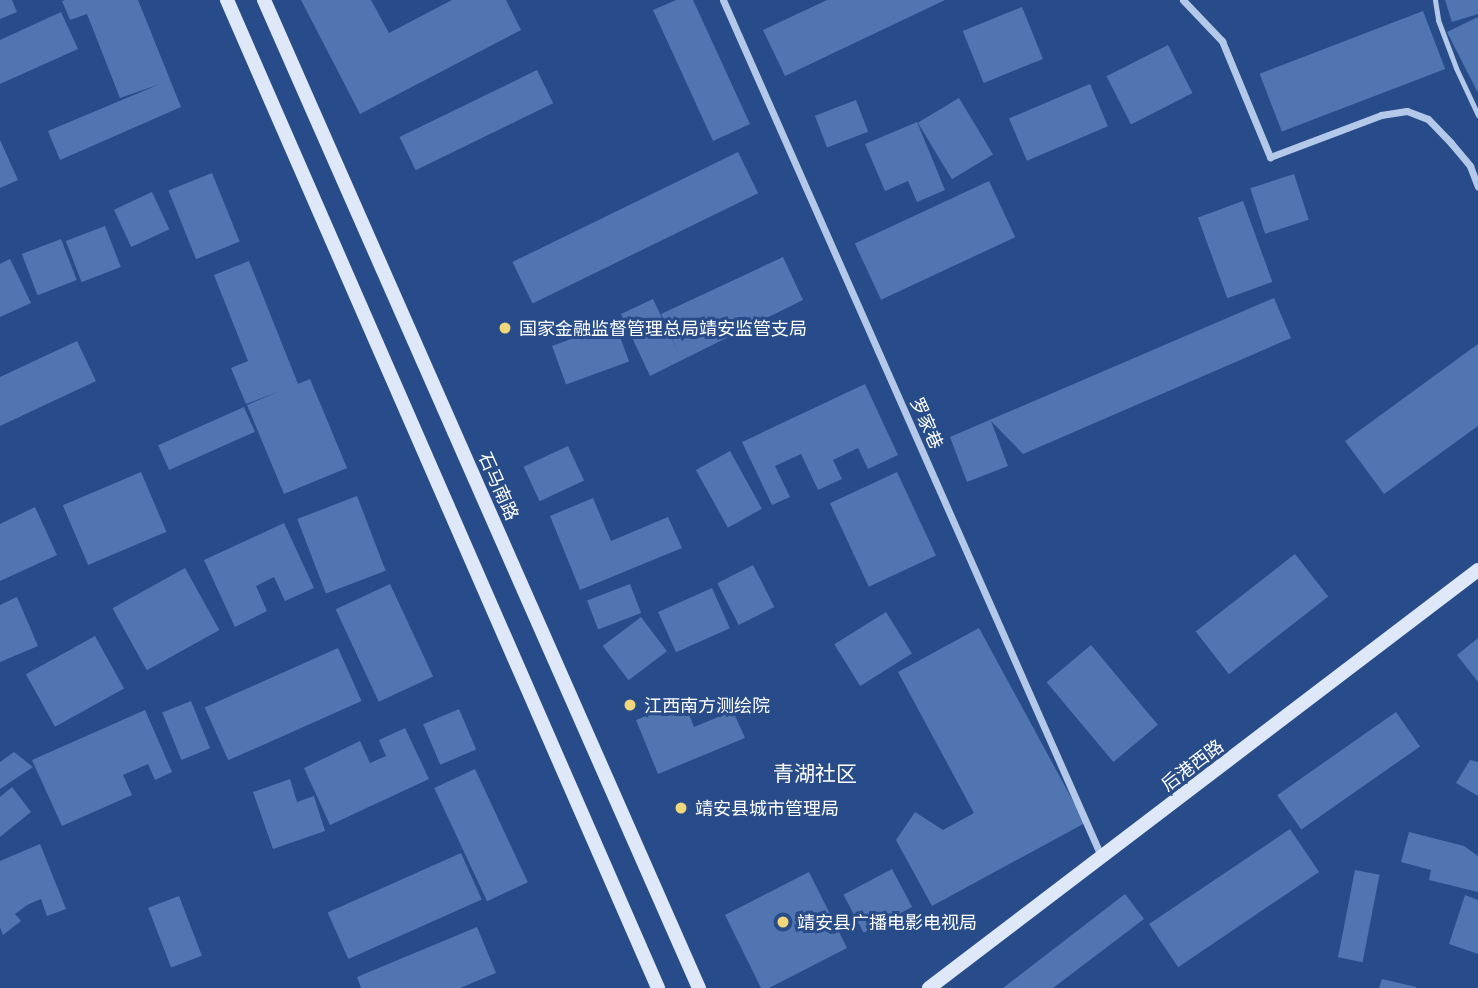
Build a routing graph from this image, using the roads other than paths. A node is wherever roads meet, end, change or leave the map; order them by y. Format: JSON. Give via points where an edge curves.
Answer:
{"nodes":[{"id":1,"x":227,"y":0,"type":"edge"},
{"id":2,"x":264,"y":0,"type":"edge"},
{"id":3,"x":723,"y":0,"type":"edge"},
{"id":4,"x":1183,"y":0,"type":"edge"},
{"id":5,"x":1435,"y":0,"type":"edge"},
{"id":6,"x":1478,"y":116,"type":"edge"},
{"id":7,"x":1478,"y":187,"type":"edge"},
{"id":8,"x":1478,"y":570,"type":"edge"},
{"id":9,"x":1102,"y":858,"type":"junction"},
{"id":10,"x":658,"y":988,"type":"edge"},
{"id":11,"x":699,"y":988,"type":"edge"},
{"id":12,"x":929,"y":988,"type":"edge"}],
"edges":[{"from":1,"to":10,"type":"main road"},
{"from":2,"to":11,"type":"main road","name":"石马南路"},
{"from":3,"to":9,"type":"street","name":"罗家巷"},
{"from":4,"to":7,"type":"street","via":[[1222,41],[1270,156],[1381,115],[1407,111],[1428,119],[1451,143]]},
{"from":5,"to":6,"type":"lane","via":[[1438,20]]},
{"from":8,"to":9,"type":"main road","name":"后港西路"},
{"from":9,"to":12,"type":"main road","name":"后港西路"}]}
